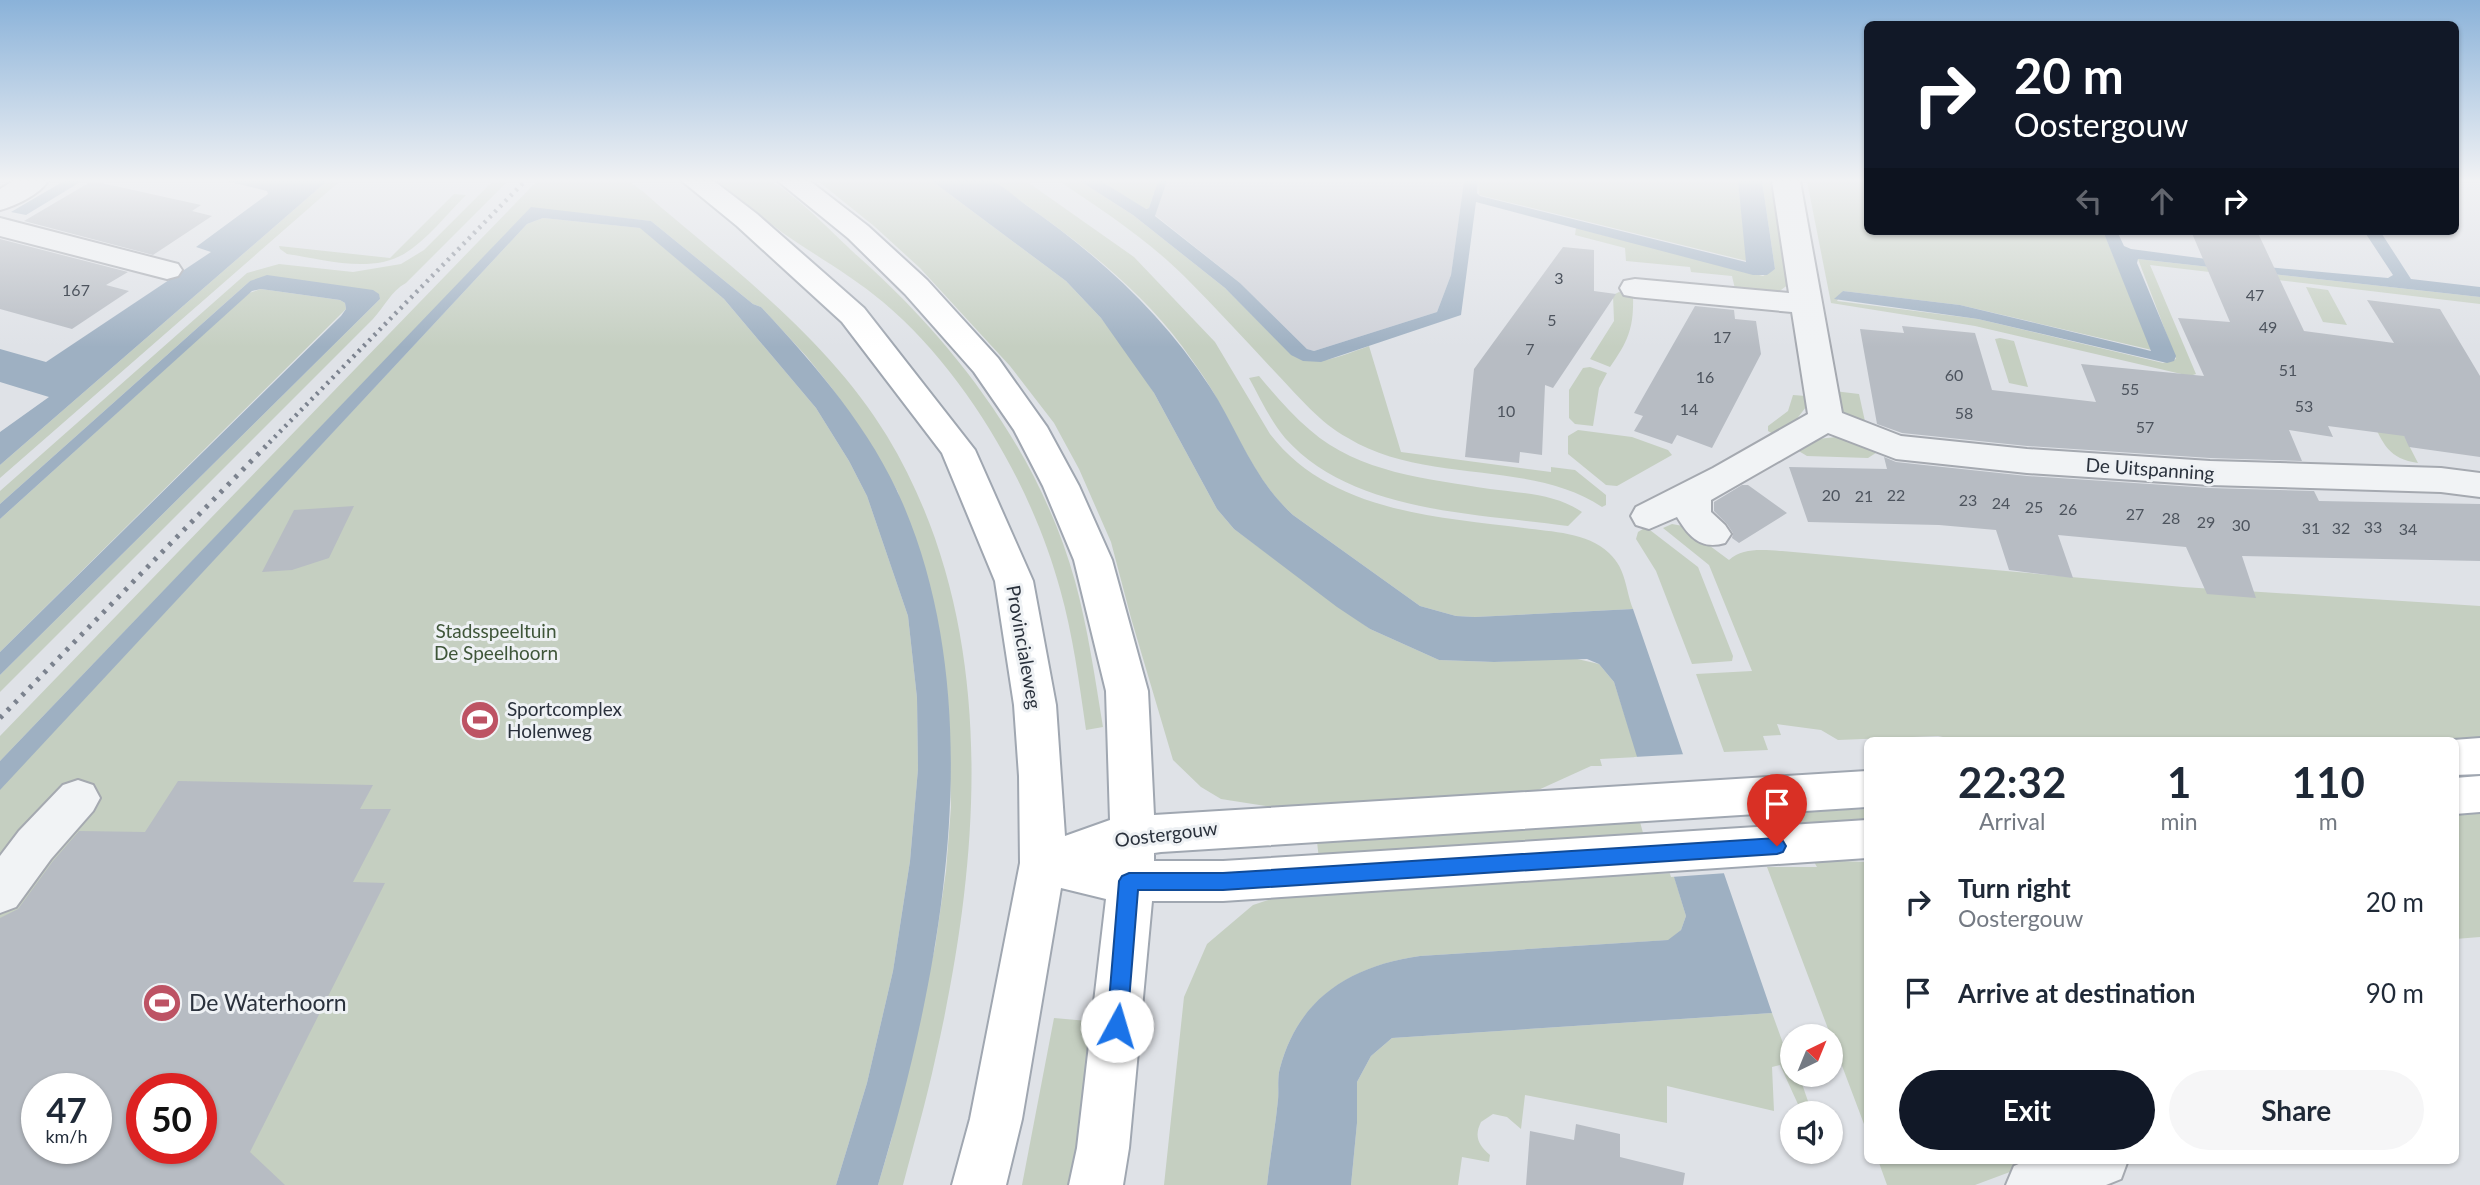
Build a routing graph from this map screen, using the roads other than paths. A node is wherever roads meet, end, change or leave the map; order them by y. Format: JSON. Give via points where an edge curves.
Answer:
{"nodes":[{"id":1,"x":36,"y":236,"type":"edge"},
{"id":2,"x":765,"y":236,"type":"edge"},
{"id":3,"x":862,"y":236,"type":"edge"},
{"id":4,"x":1795,"y":236,"type":"edge"},
{"id":5,"x":167,"y":270,"type":"dead end"},
{"id":6,"x":1635,"y":288,"type":"dead end"},
{"id":7,"x":1806,"y":304,"type":"junction"},
{"id":8,"x":1826,"y":419,"type":"junction"},
{"id":9,"x":2480,"y":485,"type":"edge"},
{"id":10,"x":1695,"y":494,"type":"junction"},
{"id":11,"x":1649,"y":516,"type":"dead end"},
{"id":12,"x":1712,"y":534,"type":"dead end"},
{"id":13,"x":2480,"y":756,"type":"edge"},
{"id":14,"x":2459,"y":757,"type":"edge"},
{"id":15,"x":1864,"y":789,"type":"edge"},
{"id":16,"x":2480,"y":794,"type":"edge"},
{"id":17,"x":2459,"y":796,"type":"edge"},
{"id":18,"x":78,"y":798,"type":"dead end"},
{"id":19,"x":1864,"y":839,"type":"edge"},
{"id":20,"x":1131,"y":859,"type":"junction"},
{"id":21,"x":1043,"y":863,"type":"junction"},
{"id":22,"x":0,"y":892,"type":"edge"},
{"id":23,"x":2091,"y":1164,"type":"edge"},
{"id":24,"x":979,"y":1185,"type":"edge"},
{"id":25,"x":1096,"y":1185,"type":"edge"},
{"id":26,"x":2034,"y":1185,"type":"edge"}],
"edges":[{"from":1,"to":5,"type":"street"},
{"from":2,"to":21,"type":"main road","name":"Provincialeweg","via":[[853,315],[958,450],[1014,580],[1035,705]]},
{"from":3,"to":20,"type":"main road","via":[[944,317],[1003,388],[1061,486],[1093,560],[1127,691]]},
{"from":4,"to":7,"type":"street"},
{"from":6,"to":7,"type":"street"},
{"from":7,"to":8,"type":"street"},
{"from":8,"to":9,"type":"street","name":"De Uitspanning","via":[[1896,447],[2027,461]]},
{"from":8,"to":10,"type":"street"},
{"from":10,"to":11,"type":"street"},
{"from":10,"to":12,"type":"street","via":[[1693,514]]},
{"from":13,"to":14,"type":"main road"},
{"from":15,"to":20,"type":"main road","name":"Oostergouw","via":[[1244,826]]},
{"from":16,"to":17,"type":"main road"},
{"from":18,"to":22,"type":"street","via":[[34,845]]},
{"from":19,"to":20,"type":"main road","name":"Oostergouw","via":[[1223,881]]},
{"from":20,"to":21,"type":"main road","name":"Oostergouw","via":[[1113,881]]},
{"from":20,"to":25,"type":"main road","via":[[1125,953]]},
{"from":21,"to":24,"type":"main road","name":"Provincialeweg","via":[[996,1119]]},
{"from":23,"to":26,"type":"street"}]}
